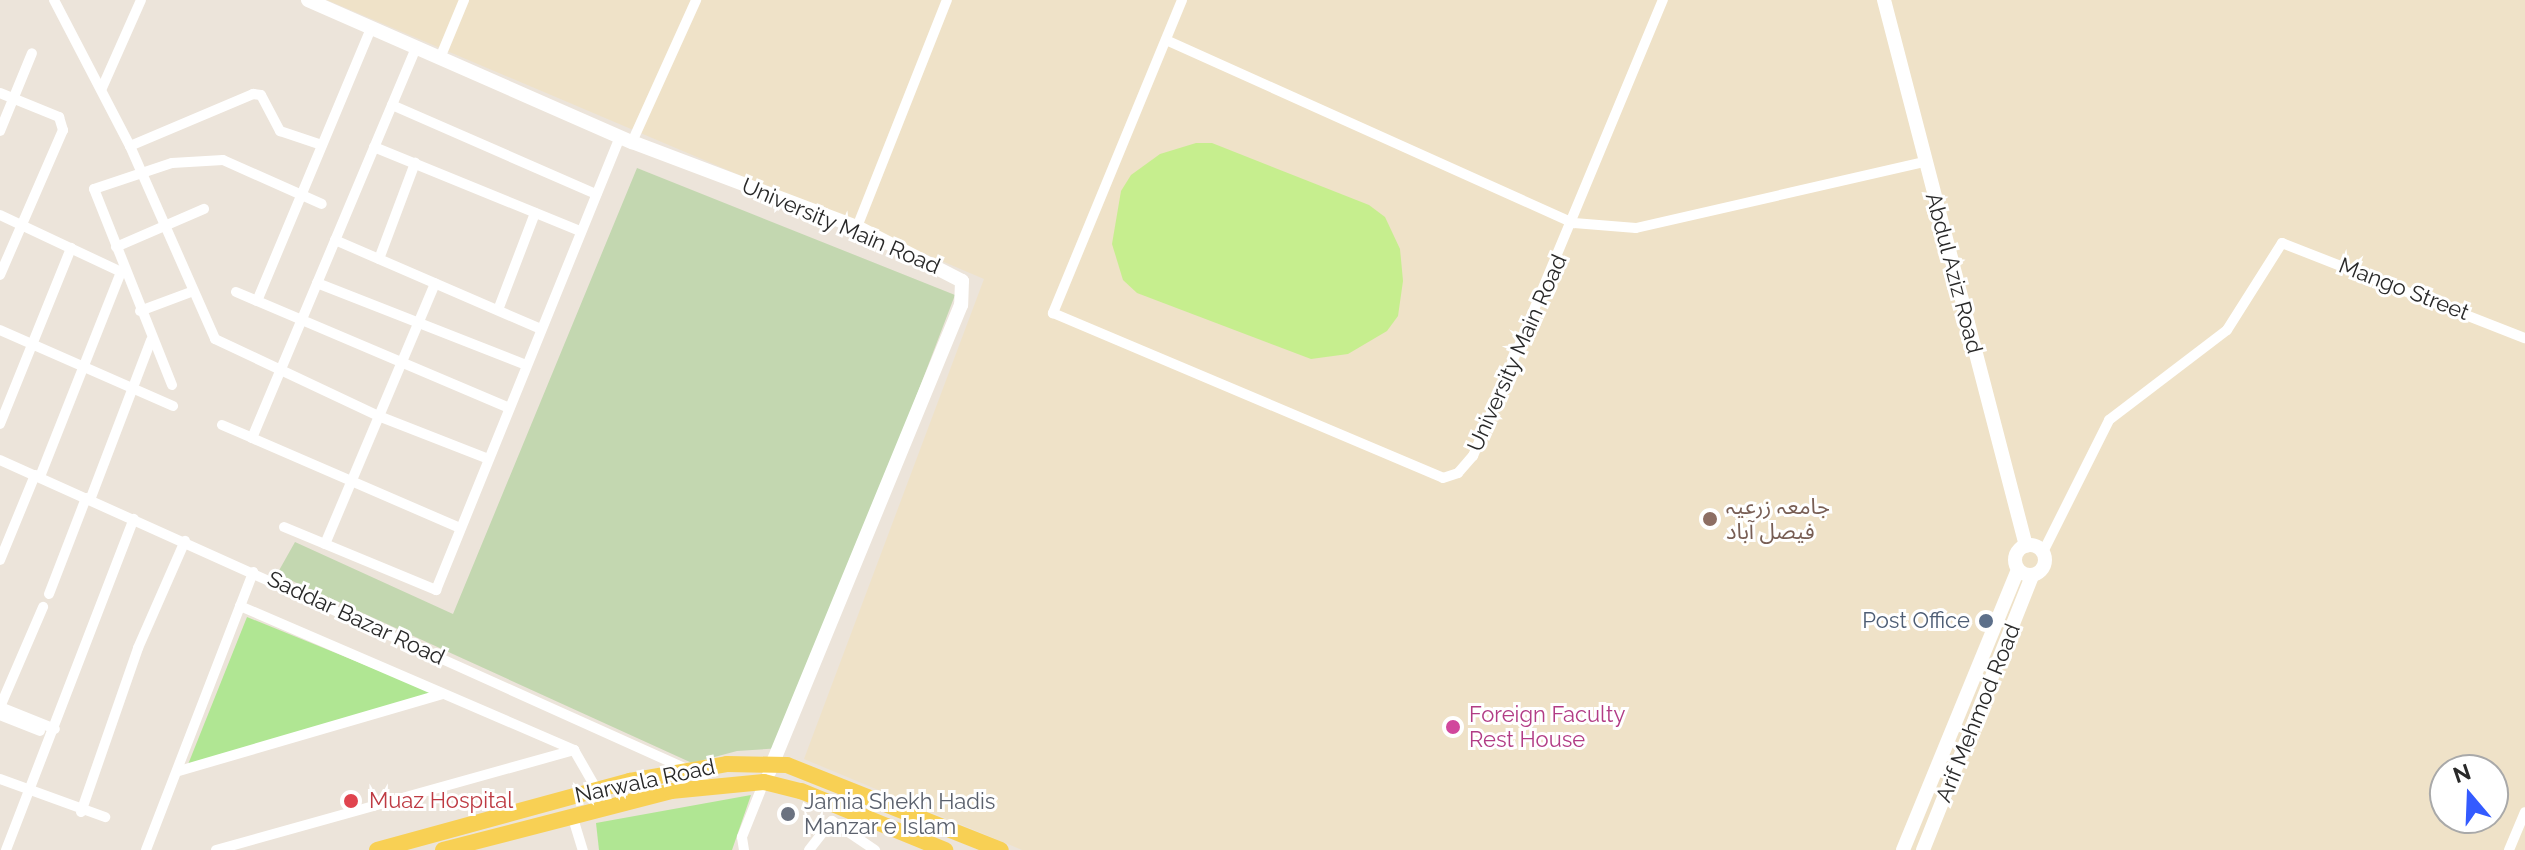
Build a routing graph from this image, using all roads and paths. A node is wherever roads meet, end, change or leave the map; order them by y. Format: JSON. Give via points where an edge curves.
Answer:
{"nodes":[{"id":1,"x":54,"y":0,"type":"edge"},
{"id":2,"x":141,"y":0,"type":"edge"},
{"id":3,"x":308,"y":0,"type":"edge"},
{"id":4,"x":464,"y":0,"type":"edge"},
{"id":5,"x":696,"y":0,"type":"edge"},
{"id":6,"x":947,"y":0,"type":"edge"},
{"id":7,"x":1182,"y":0,"type":"edge"},
{"id":8,"x":1663,"y":0,"type":"edge"},
{"id":9,"x":1884,"y":0,"type":"edge"},
{"id":10,"x":371,"y":28,"type":"junction"},
{"id":11,"x":1166,"y":40,"type":"junction"},
{"id":12,"x":416,"y":47,"type":"junction"},
{"id":13,"x":32,"y":53,"type":"dead end"},
{"id":14,"x":440,"y":58,"type":"junction"},
{"id":15,"x":102,"y":88,"type":"junction"},
{"id":16,"x":0,"y":93,"type":"edge"},
{"id":17,"x":13,"y":98,"type":"junction"},
{"id":18,"x":392,"y":105,"type":"junction"},
{"id":19,"x":0,"y":131,"type":"edge"},
{"id":20,"x":626,"y":139,"type":"junction"},
{"id":21,"x":322,"y":145,"type":"junction"},
{"id":22,"x":130,"y":146,"type":"junction"},
{"id":23,"x":374,"y":147,"type":"junction"},
{"id":24,"x":1925,"y":162,"type":"junction"},
{"id":25,"x":415,"y":163,"type":"junction"},
{"id":26,"x":141,"y":173,"type":"junction"},
{"id":27,"x":302,"y":194,"type":"junction"},
{"id":28,"x":596,"y":194,"type":"junction"},
{"id":29,"x":322,"y":204,"type":"dead end"},
{"id":30,"x":204,"y":209,"type":"dead end"},
{"id":31,"x":535,"y":213,"type":"junction"},
{"id":32,"x":0,"y":215,"type":"edge"},
{"id":33,"x":1574,"y":223,"type":"junction"},
{"id":34,"x":22,"y":225,"type":"junction"},
{"id":35,"x":164,"y":226,"type":"junction"},
{"id":36,"x":857,"y":227,"type":"junction"},
{"id":37,"x":580,"y":231,"type":"junction"},
{"id":38,"x":335,"y":240,"type":"junction"},
{"id":39,"x":116,"y":247,"type":"junction"},
{"id":40,"x":71,"y":248,"type":"junction"},
{"id":41,"x":379,"y":259,"type":"junction"},
{"id":42,"x":0,"y":275,"type":"edge"},
{"id":43,"x":317,"y":283,"type":"junction"},
{"id":44,"x":435,"y":283,"type":"junction"},
{"id":45,"x":191,"y":292,"type":"junction"},
{"id":46,"x":236,"y":292,"type":"dead end"},
{"id":47,"x":257,"y":301,"type":"junction"},
{"id":48,"x":498,"y":310,"type":"junction"},
{"id":49,"x":140,"y":311,"type":"junction"},
{"id":50,"x":301,"y":321,"type":"junction"},
{"id":51,"x":419,"y":321,"type":"junction"},
{"id":52,"x":541,"y":329,"type":"junction"},
{"id":53,"x":0,"y":330,"type":"edge"},
{"id":54,"x":2525,"y":338,"type":"edge"},
{"id":55,"x":151,"y":340,"type":"junction"},
{"id":56,"x":31,"y":343,"type":"junction"},
{"id":57,"x":401,"y":364,"type":"junction"},
{"id":58,"x":81,"y":365,"type":"junction"},
{"id":59,"x":526,"y":365,"type":"junction"},
{"id":60,"x":281,"y":370,"type":"junction"},
{"id":61,"x":172,"y":385,"type":"dead end"},
{"id":62,"x":133,"y":388,"type":"junction"},
{"id":63,"x":173,"y":406,"type":"dead end"},
{"id":64,"x":509,"y":408,"type":"junction"},
{"id":65,"x":381,"y":417,"type":"junction"},
{"id":66,"x":0,"y":424,"type":"edge"},
{"id":67,"x":222,"y":425,"type":"dead end"},
{"id":68,"x":252,"y":438,"type":"junction"},
{"id":69,"x":486,"y":458,"type":"junction"},
{"id":70,"x":0,"y":460,"type":"edge"},
{"id":71,"x":38,"y":476,"type":"junction"},
{"id":72,"x":352,"y":482,"type":"junction"},
{"id":73,"x":88,"y":499,"type":"junction"},
{"id":74,"x":134,"y":519,"type":"junction"},
{"id":75,"x":284,"y":527,"type":"dead end"},
{"id":76,"x":460,"y":528,"type":"junction"},
{"id":77,"x":185,"y":541,"type":"junction"},
{"id":78,"x":325,"y":544,"type":"junction"},
{"id":79,"x":2026,"y":546,"type":"junction"},
{"id":80,"x":2043,"y":552,"type":"junction"},
{"id":81,"x":0,"y":560,"type":"edge"},
{"id":82,"x":253,"y":572,"type":"junction"},
{"id":83,"x":2025,"y":573,"type":"junction"},
{"id":84,"x":49,"y":594,"type":"dead end"},
{"id":85,"x":240,"y":606,"type":"junction"},
{"id":86,"x":43,"y":607,"type":"dead end"},
{"id":87,"x":442,"y":693,"type":"junction"},
{"id":88,"x":0,"y":707,"type":"edge"},
{"id":89,"x":0,"y":715,"type":"edge"},
{"id":90,"x":55,"y":729,"type":"junction"},
{"id":91,"x":40,"y":731,"type":"dead end"},
{"id":92,"x":1946,"y":745,"type":"junction"},
{"id":93,"x":574,"y":750,"type":"junction"},
{"id":94,"x":1964,"y":752,"type":"junction"},
{"id":95,"x":773,"y":764,"type":"junction"},
{"id":96,"x":684,"y":768,"type":"junction"},
{"id":97,"x":179,"y":771,"type":"junction"},
{"id":98,"x":0,"y":779,"type":"edge"},
{"id":99,"x":764,"y":782,"type":"junction"},
{"id":100,"x":708,"y":785,"type":"junction"},
{"id":101,"x":30,"y":790,"type":"junction"},
{"id":102,"x":597,"y":790,"type":"junction"},
{"id":103,"x":81,"y":812,"type":"junction"},
{"id":104,"x":2525,"y":812,"type":"edge"},
{"id":105,"x":572,"y":815,"type":"junction"},
{"id":106,"x":105,"y":817,"type":"dead end"},
{"id":107,"x":489,"y":844,"type":"edge"},
{"id":108,"x":6,"y":850,"type":"edge"},
{"id":109,"x":146,"y":850,"type":"edge"},
{"id":110,"x":216,"y":850,"type":"edge"},
{"id":111,"x":377,"y":850,"type":"edge"},
{"id":112,"x":443,"y":850,"type":"edge"},
{"id":113,"x":583,"y":850,"type":"edge"},
{"id":114,"x":744,"y":850,"type":"edge"},
{"id":115,"x":809,"y":850,"type":"edge"},
{"id":116,"x":875,"y":850,"type":"edge"},
{"id":117,"x":945,"y":850,"type":"edge"},
{"id":118,"x":1001,"y":850,"type":"edge"},
{"id":119,"x":1903,"y":850,"type":"edge"},
{"id":120,"x":1923,"y":850,"type":"edge"},
{"id":121,"x":2509,"y":850,"type":"edge"}],
"edges":[{"from":1,"to":15,"type":"street"},
{"from":2,"to":15,"type":"street"},
{"from":3,"to":10,"type":"street","name":"University Main Road"},
{"from":4,"to":14,"type":"street"},
{"from":5,"to":20,"type":"street"},
{"from":6,"to":36,"type":"street"},
{"from":7,"to":11,"type":"street"},
{"from":8,"to":33,"type":"street","name":"University Main Road"},
{"from":9,"to":24,"type":"street","name":"Abdul Aziz Road"},
{"from":10,"to":12,"type":"street","name":"University Main Road"},
{"from":10,"to":21,"type":"street"},
{"from":11,"to":33,"type":"street"},
{"from":11,"to":33,"type":"street","name":"University Main Road","via":[[1053,313],[1443,478],[1458,473],[1473,456]]},
{"from":12,"to":14,"type":"street","name":"University Main Road"},
{"from":12,"to":18,"type":"street"},
{"from":13,"to":17,"type":"street"},
{"from":14,"to":20,"type":"street","name":"University Main Road"},
{"from":15,"to":22,"type":"street"},
{"from":16,"to":17,"type":"street"},
{"from":17,"to":19,"type":"street"},
{"from":17,"to":34,"type":"street","via":[[59,117],[63,130]]},
{"from":18,"to":23,"type":"street"},
{"from":18,"to":28,"type":"street"},
{"from":20,"to":28,"type":"street"},
{"from":20,"to":36,"type":"street","name":"University Main Road"},
{"from":21,"to":22,"type":"street","via":[[280,131],[261,95],[253,94]]},
{"from":21,"to":27,"type":"street"},
{"from":22,"to":26,"type":"street"},
{"from":23,"to":25,"type":"street"},
{"from":23,"to":38,"type":"street"},
{"from":24,"to":33,"type":"street","via":[[1636,228]]},
{"from":24,"to":79,"type":"street","name":"Abdul Aziz Road"},
{"from":25,"to":31,"type":"street"},
{"from":25,"to":41,"type":"street"},
{"from":26,"to":27,"type":"street","via":[[172,163],[223,160]]},
{"from":26,"to":35,"type":"street"},
{"from":26,"to":39,"type":"street","via":[[94,189]]},
{"from":27,"to":29,"type":"street"},
{"from":27,"to":47,"type":"street"},
{"from":28,"to":37,"type":"street"},
{"from":30,"to":35,"type":"street"},
{"from":31,"to":37,"type":"street"},
{"from":31,"to":48,"type":"street"},
{"from":32,"to":34,"type":"street"},
{"from":34,"to":40,"type":"street"},
{"from":34,"to":42,"type":"street"},
{"from":35,"to":39,"type":"street"},
{"from":35,"to":45,"type":"street"},
{"from":36,"to":95,"type":"street","name":"University Main Road","via":[[955,275],[966,289]]},
{"from":37,"to":52,"type":"street"},
{"from":38,"to":41,"type":"street"},
{"from":38,"to":43,"type":"street"},
{"from":39,"to":49,"type":"street"},
{"from":40,"to":56,"type":"street"},
{"from":40,"to":58,"type":"street","via":[[121,272]]},
{"from":41,"to":44,"type":"street"},
{"from":43,"to":50,"type":"street"},
{"from":43,"to":51,"type":"street"},
{"from":44,"to":48,"type":"street"},
{"from":44,"to":51,"type":"street"},
{"from":45,"to":49,"type":"street"},
{"from":45,"to":60,"type":"street","via":[[215,339]]},
{"from":46,"to":47,"type":"street"},
{"from":47,"to":50,"type":"street"},
{"from":48,"to":52,"type":"street"},
{"from":49,"to":55,"type":"street"},
{"from":50,"to":57,"type":"street"},
{"from":50,"to":60,"type":"street"},
{"from":51,"to":57,"type":"street"},
{"from":51,"to":59,"type":"street"},
{"from":52,"to":59,"type":"street"},
{"from":53,"to":56,"type":"street"},
{"from":54,"to":80,"type":"street","name":"Mango Street","via":[[2282,243],[2227,330],[2109,420]]},
{"from":55,"to":61,"type":"street"},
{"from":55,"to":62,"type":"street"},
{"from":56,"to":58,"type":"street"},
{"from":56,"to":66,"type":"street"},
{"from":57,"to":64,"type":"street"},
{"from":57,"to":65,"type":"street"},
{"from":58,"to":62,"type":"street"},
{"from":58,"to":71,"type":"street"},
{"from":59,"to":64,"type":"street"},
{"from":60,"to":65,"type":"street"},
{"from":60,"to":68,"type":"street"},
{"from":62,"to":63,"type":"street"},
{"from":62,"to":73,"type":"street"},
{"from":64,"to":69,"type":"street"},
{"from":65,"to":69,"type":"street"},
{"from":65,"to":72,"type":"street"},
{"from":67,"to":68,"type":"street"},
{"from":68,"to":72,"type":"street"},
{"from":69,"to":76,"type":"street"},
{"from":70,"to":71,"type":"street","name":"Saddar Bazar Road"},
{"from":71,"to":73,"type":"street","name":"Saddar Bazar Road"},
{"from":71,"to":81,"type":"street"},
{"from":72,"to":76,"type":"street"},
{"from":72,"to":78,"type":"street"},
{"from":73,"to":74,"type":"street","name":"Saddar Bazar Road"},
{"from":73,"to":84,"type":"street"},
{"from":74,"to":77,"type":"street","name":"Saddar Bazar Road"},
{"from":74,"to":90,"type":"street"},
{"from":75,"to":78,"type":"street"},
{"from":76,"to":78,"type":"street","via":[[436,590]]},
{"from":77,"to":82,"type":"street","name":"Saddar Bazar Road"},
{"from":77,"to":103,"type":"street","via":[[138,648]]},
{"from":79,"to":80,"type":"street"},
{"from":79,"to":83,"type":"street","via":[[2016,556]]},
{"from":80,"to":83,"type":"street","via":[[2044,567]]},
{"from":82,"to":85,"type":"street"},
{"from":82,"to":96,"type":"street","name":"Saddar Bazar Road"},
{"from":83,"to":92,"type":"street"},
{"from":83,"to":94,"type":"street","name":"Arif Mehmod Road"},
{"from":85,"to":87,"type":"street"},
{"from":85,"to":97,"type":"street"},
{"from":86,"to":88,"type":"street"},
{"from":87,"to":93,"type":"street"},
{"from":87,"to":97,"type":"street"},
{"from":88,"to":90,"type":"street"},
{"from":89,"to":91,"type":"street"},
{"from":90,"to":101,"type":"street"},
{"from":92,"to":94,"type":"street"},
{"from":92,"to":119,"type":"street"},
{"from":93,"to":102,"type":"street"},
{"from":93,"to":110,"type":"street"},
{"from":94,"to":120,"type":"street","name":"Arif Mehmod Road"},
{"from":95,"to":96,"type":"main road","name":"Narwala Road"},
{"from":95,"to":99,"type":"street","name":"University Main Road"},
{"from":95,"to":118,"type":"main road","name":"Narwala Road","via":[[787,765]]},
{"from":96,"to":100,"type":"street","name":"Saddar Bazar Road"},
{"from":96,"to":102,"type":"main road","name":"Narwala Road"},
{"from":97,"to":109,"type":"street"},
{"from":98,"to":101,"type":"street"},
{"from":99,"to":100,"type":"main road","name":"Narwala Road"},
{"from":99,"to":114,"type":"street","via":[[742,837]]},
{"from":99,"to":117,"type":"main road","name":"Narwala Road","via":[[801,791]]},
{"from":100,"to":105,"type":"main road","name":"Narwala Road"},
{"from":101,"to":103,"type":"street"},
{"from":101,"to":108,"type":"street"},
{"from":102,"to":111,"type":"main road","name":"Narwala Road"},
{"from":103,"to":106,"type":"street"},
{"from":104,"to":121,"type":"street"},
{"from":105,"to":107,"type":"main road","name":"Narwala Road"},
{"from":105,"to":113,"type":"street"},
{"from":107,"to":112,"type":"main road","name":"Narwala Road"},
{"from":115,"to":116,"type":"street","via":[[832,821]]}]}
